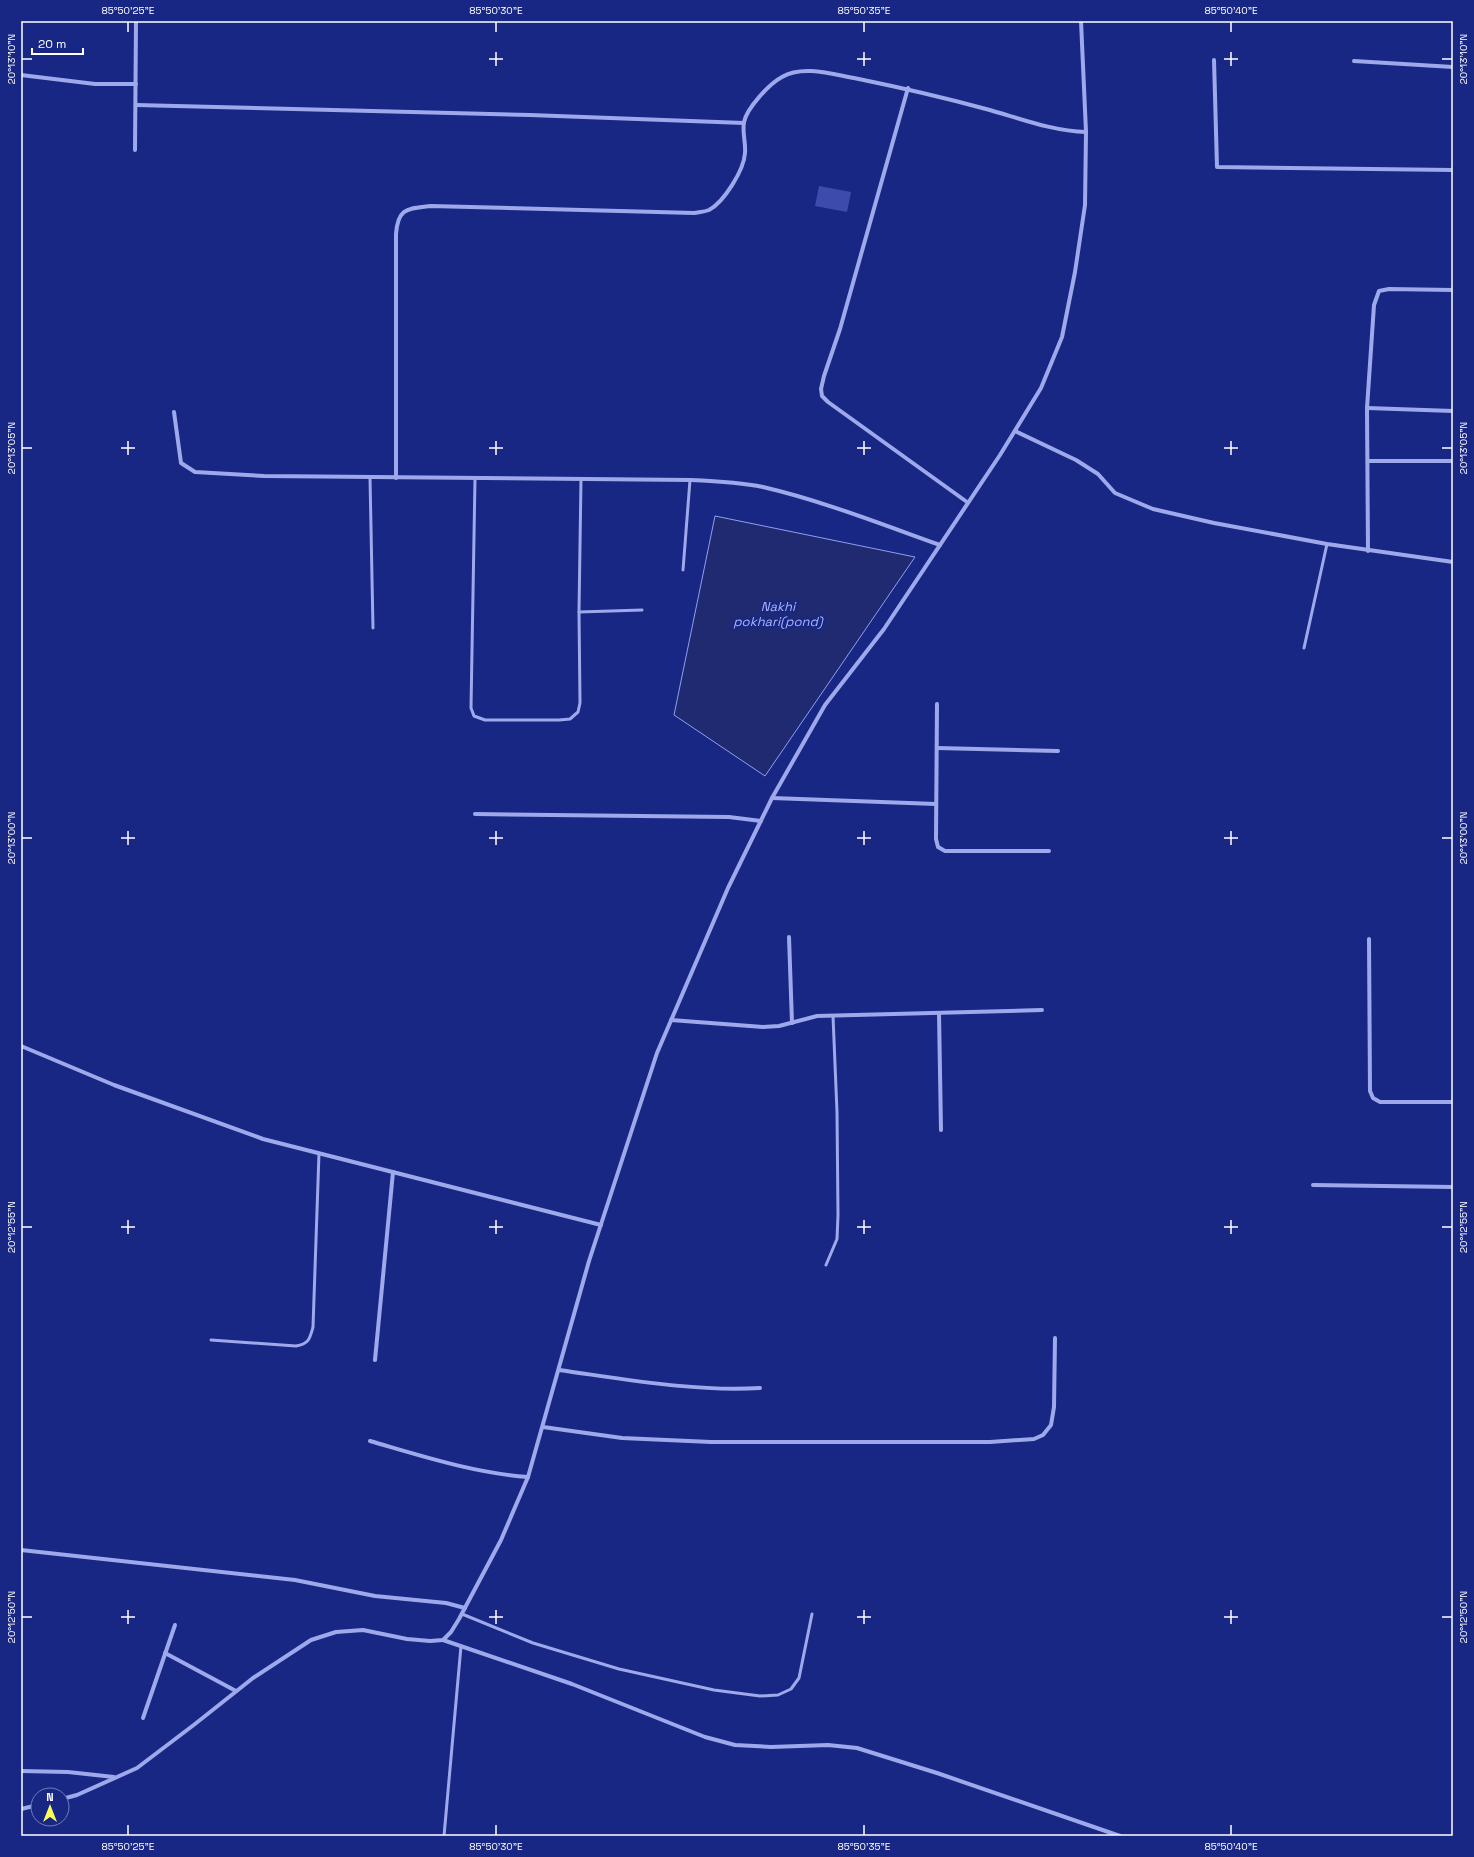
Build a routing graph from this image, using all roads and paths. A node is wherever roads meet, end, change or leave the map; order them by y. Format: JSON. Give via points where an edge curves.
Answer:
{"nodes":[{"id":1,"x":136,"y":21,"type":"edge"},
{"id":2,"x":1081,"y":21,"type":"edge"},
{"id":3,"x":1214,"y":60,"type":"dead end"},
{"id":4,"x":1354,"y":62,"type":"dead end"},
{"id":5,"x":1453,"y":67,"type":"edge"},
{"id":6,"x":21,"y":75,"type":"edge"},
{"id":7,"x":136,"y":84,"type":"junction"},
{"id":8,"x":908,"y":88,"type":"junction"},
{"id":9,"x":136,"y":105,"type":"junction"},
{"id":10,"x":744,"y":123,"type":"junction"},
{"id":11,"x":1086,"y":132,"type":"junction"},
{"id":12,"x":135,"y":150,"type":"dead end"},
{"id":13,"x":1453,"y":170,"type":"edge"},
{"id":14,"x":1453,"y":290,"type":"edge"},
{"id":15,"x":1367,"y":408,"type":"junction"},
{"id":16,"x":1453,"y":411,"type":"edge"},
{"id":17,"x":174,"y":412,"type":"dead end"},
{"id":18,"x":1015,"y":431,"type":"junction"},
{"id":19,"x":1368,"y":461,"type":"junction"},
{"id":20,"x":1453,"y":461,"type":"edge"},
{"id":21,"x":370,"y":478,"type":"junction"},
{"id":22,"x":396,"y":478,"type":"junction"},
{"id":23,"x":475,"y":478,"type":"junction"},
{"id":24,"x":581,"y":479,"type":"junction"},
{"id":25,"x":690,"y":480,"type":"junction"},
{"id":26,"x":967,"y":502,"type":"junction"},
{"id":27,"x":1327,"y":544,"type":"junction"},
{"id":28,"x":940,"y":545,"type":"junction"},
{"id":29,"x":1368,"y":551,"type":"junction"},
{"id":30,"x":1453,"y":562,"type":"edge"},
{"id":31,"x":683,"y":570,"type":"dead end"},
{"id":32,"x":642,"y":610,"type":"dead end"},
{"id":33,"x":579,"y":612,"type":"junction"},
{"id":34,"x":373,"y":628,"type":"dead end"},
{"id":35,"x":1304,"y":648,"type":"dead end"},
{"id":36,"x":937,"y":704,"type":"dead end"},
{"id":37,"x":937,"y":748,"type":"junction"},
{"id":38,"x":1058,"y":751,"type":"dead end"},
{"id":39,"x":772,"y":798,"type":"junction"},
{"id":40,"x":936,"y":804,"type":"junction"},
{"id":41,"x":475,"y":814,"type":"dead end"},
{"id":42,"x":761,"y":821,"type":"junction"},
{"id":43,"x":1049,"y":851,"type":"dead end"},
{"id":44,"x":789,"y":937,"type":"dead end"},
{"id":45,"x":1369,"y":939,"type":"dead end"},
{"id":46,"x":1042,"y":1010,"type":"dead end"},
{"id":47,"x":939,"y":1013,"type":"junction"},
{"id":48,"x":833,"y":1016,"type":"junction"},
{"id":49,"x":671,"y":1020,"type":"junction"},
{"id":50,"x":792,"y":1023,"type":"junction"},
{"id":51,"x":21,"y":1046,"type":"edge"},
{"id":52,"x":1453,"y":1102,"type":"edge"},
{"id":53,"x":941,"y":1130,"type":"dead end"},
{"id":54,"x":320,"y":1153,"type":"junction"},
{"id":55,"x":393,"y":1172,"type":"junction"},
{"id":56,"x":1313,"y":1185,"type":"dead end"},
{"id":57,"x":1453,"y":1187,"type":"edge"},
{"id":58,"x":601,"y":1225,"type":"junction"},
{"id":59,"x":826,"y":1265,"type":"dead end"},
{"id":60,"x":1056,"y":1338,"type":"dead end"},
{"id":61,"x":211,"y":1340,"type":"dead end"},
{"id":62,"x":375,"y":1360,"type":"dead end"},
{"id":63,"x":559,"y":1370,"type":"junction"},
{"id":64,"x":760,"y":1388,"type":"dead end"},
{"id":65,"x":543,"y":1427,"type":"junction"},
{"id":66,"x":370,"y":1440,"type":"dead end"},
{"id":67,"x":528,"y":1477,"type":"junction"},
{"id":68,"x":21,"y":1550,"type":"edge"},
{"id":69,"x":465,"y":1608,"type":"junction"},
{"id":70,"x":462,"y":1614,"type":"junction"},
{"id":71,"x":812,"y":1614,"type":"dead end"},
{"id":72,"x":175,"y":1624,"type":"dead end"},
{"id":73,"x":443,"y":1640,"type":"junction"},
{"id":74,"x":461,"y":1646,"type":"junction"},
{"id":75,"x":165,"y":1653,"type":"junction"},
{"id":76,"x":236,"y":1691,"type":"junction"},
{"id":77,"x":143,"y":1718,"type":"dead end"},
{"id":78,"x":21,"y":1771,"type":"edge"},
{"id":79,"x":116,"y":1777,"type":"junction"},
{"id":80,"x":70,"y":1797,"type":"edge"},
{"id":81,"x":444,"y":1836,"type":"edge"},
{"id":82,"x":1120,"y":1836,"type":"edge"}],
"edges":[{"from":1,"to":7,"type":"street"},
{"from":2,"to":11,"type":"street"},
{"from":3,"to":13,"type":"street","via":[[1217,167]]},
{"from":4,"to":5,"type":"street"},
{"from":6,"to":7,"type":"street","via":[[95,84]]},
{"from":7,"to":9,"type":"street"},
{"from":8,"to":10,"type":"street","via":[[801,71],[782,76],[766,90],[750,109]]},
{"from":8,"to":11,"type":"street","via":[[1053,128]]},
{"from":8,"to":26,"type":"street","via":[[821,389],[822,396],[828,402]]},
{"from":9,"to":10,"type":"street","via":[[530,114]]},
{"from":9,"to":12,"type":"street"},
{"from":10,"to":22,"type":"street","via":[[745,154],[738,175],[717,204],[708,210],[694,213],[431,206],[406,209],[400,215],[396,223]]},
{"from":11,"to":18,"type":"street","via":[[1085,205],[1062,338],[1041,388]]},
{"from":14,"to":15,"type":"street","via":[[1389,289],[1379,292],[1374,305]]},
{"from":15,"to":16,"type":"street"},
{"from":15,"to":19,"type":"street"},
{"from":17,"to":21,"type":"street","via":[[181,463],[194,472]]},
{"from":18,"to":26,"type":"street"},
{"from":18,"to":27,"type":"street","via":[[1076,460],[1098,474],[1114,493],[1153,509]]},
{"from":19,"to":20,"type":"street"},
{"from":19,"to":29,"type":"street"},
{"from":21,"to":22,"type":"street"},
{"from":21,"to":34,"type":"lane"},
{"from":22,"to":23,"type":"street"},
{"from":23,"to":24,"type":"street"},
{"from":23,"to":33,"type":"lane","via":[[471,689],[471,708],[474,716],[485,720],[548,721],[570,719],[578,712]]},
{"from":24,"to":25,"type":"street"},
{"from":24,"to":33,"type":"lane"},
{"from":25,"to":28,"type":"street","via":[[762,487],[809,500]]},
{"from":25,"to":31,"type":"lane"},
{"from":26,"to":28,"type":"street"},
{"from":27,"to":29,"type":"street"},
{"from":27,"to":35,"type":"lane"},
{"from":28,"to":39,"type":"street","via":[[884,629],[825,705]]},
{"from":29,"to":30,"type":"street"},
{"from":32,"to":33,"type":"lane"},
{"from":36,"to":37,"type":"street"},
{"from":37,"to":38,"type":"street"},
{"from":37,"to":40,"type":"street"},
{"from":39,"to":40,"type":"street"},
{"from":39,"to":42,"type":"street"},
{"from":40,"to":43,"type":"street","via":[[936,839],[938,847],[945,851]]},
{"from":41,"to":42,"type":"street","via":[[729,817]]},
{"from":42,"to":49,"type":"street","via":[[728,888]]},
{"from":44,"to":50,"type":"street"},
{"from":45,"to":52,"type":"street","via":[[1370,1091],[1373,1098],[1380,1102]]},
{"from":46,"to":47,"type":"street"},
{"from":47,"to":48,"type":"street"},
{"from":47,"to":53,"type":"street"},
{"from":48,"to":50,"type":"street","via":[[805,1018]]},
{"from":48,"to":59,"type":"lane","via":[[838,1215],[836,1239]]},
{"from":49,"to":50,"type":"street","via":[[764,1027]]},
{"from":49,"to":58,"type":"street","via":[[657,1054]]},
{"from":51,"to":54,"type":"street","via":[[114,1085],[263,1139]]},
{"from":54,"to":55,"type":"street"},
{"from":54,"to":61,"type":"lane","via":[[313,1327],[310,1339],[305,1345],[296,1346]]},
{"from":55,"to":58,"type":"street"},
{"from":55,"to":62,"type":"street"},
{"from":56,"to":57,"type":"street"},
{"from":58,"to":63,"type":"street"},
{"from":60,"to":65,"type":"street","via":[[1051,1425],[1043,1435],[1034,1439],[990,1442],[711,1442],[622,1438]]},
{"from":63,"to":64,"type":"street","via":[[646,1382],[735,1390]]},
{"from":63,"to":65,"type":"street"},
{"from":65,"to":67,"type":"street"},
{"from":66,"to":67,"type":"street","via":[[439,1461],[499,1475]]},
{"from":67,"to":69,"type":"street","via":[[501,1540]]},
{"from":68,"to":69,"type":"street","via":[[295,1580],[375,1596],[446,1603]]},
{"from":69,"to":70,"type":"street"},
{"from":70,"to":71,"type":"lane","via":[[533,1643],[619,1669],[714,1690],[760,1696],[778,1696],[791,1689],[799,1678]]},
{"from":70,"to":73,"type":"street"},
{"from":72,"to":75,"type":"street"},
{"from":73,"to":74,"type":"street"},
{"from":73,"to":76,"type":"street","via":[[407,1639],[363,1630],[336,1632],[311,1640]]},
{"from":74,"to":81,"type":"lane"},
{"from":74,"to":82,"type":"street","via":[[572,1684],[706,1737],[735,1745],[828,1745],[857,1748]]},
{"from":75,"to":76,"type":"street"},
{"from":75,"to":77,"type":"street"},
{"from":76,"to":79,"type":"street","via":[[137,1768]]},
{"from":78,"to":79,"type":"street"},
{"from":79,"to":80,"type":"street"}]}
